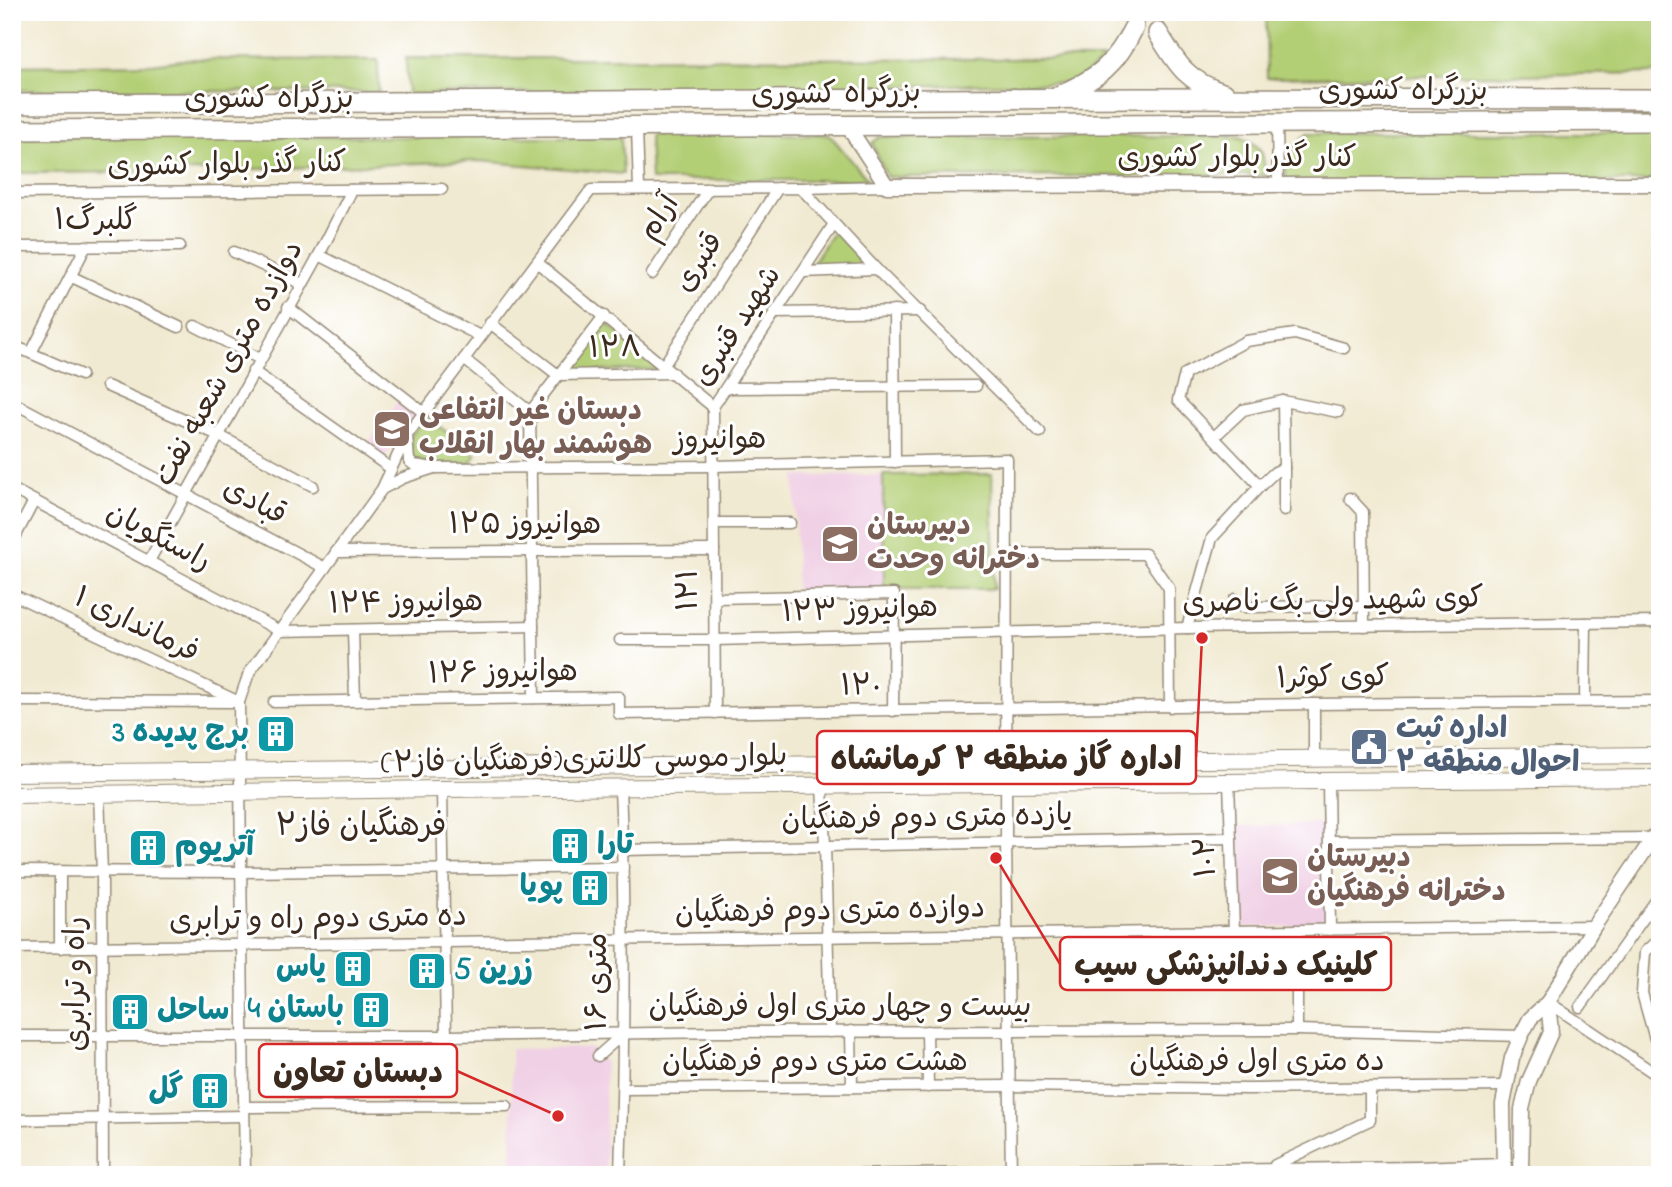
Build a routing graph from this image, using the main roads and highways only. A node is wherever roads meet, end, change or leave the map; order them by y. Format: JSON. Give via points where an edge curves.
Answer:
{"nodes":[{"id":1,"x":1134,"y":27,"type":"dead end"},
{"id":2,"x":1158,"y":33,"type":"dead end"},
{"id":3,"x":1113,"y":98,"type":"junction"},
{"id":4,"x":1192,"y":98,"type":"junction"},
{"id":5,"x":1038,"y":99,"type":"junction"},
{"id":6,"x":1239,"y":99,"type":"junction"},
{"id":7,"x":1660,"y":99,"type":"edge"},
{"id":8,"x":12,"y":104,"type":"edge"},
{"id":9,"x":1660,"y":121,"type":"edge"},
{"id":10,"x":1113,"y":123,"type":"junction"},
{"id":11,"x":1189,"y":123,"type":"junction"},
{"id":12,"x":12,"y":130,"type":"edge"},
{"id":13,"x":1660,"y":755,"type":"edge"},
{"id":14,"x":12,"y":773,"type":"edge"},
{"id":15,"x":1660,"y":778,"type":"edge"},
{"id":16,"x":12,"y":795,"type":"edge"}],
"edges":[{"from":1,"to":5,"type":"highway","via":[[1108,68],[1084,84]]},
{"from":2,"to":6,"type":"highway","via":[[1194,80]]},
{"from":3,"to":4,"type":"highway","name":"بزرگراه کشوری"},
{"from":3,"to":5,"type":"highway","name":"بزرگراه کشوری"},
{"from":3,"to":10,"type":"highway","via":[[1123,114]]},
{"from":4,"to":6,"type":"highway","name":"بزرگراه کشوری"},
{"from":4,"to":11,"type":"highway","via":[[1181,110]]},
{"from":5,"to":8,"type":"highway","name":"بزرگراه کشوری"},
{"from":6,"to":7,"type":"highway","name":"بزرگراه کشوری"},
{"from":9,"to":11,"type":"highway","name":"بزرگراه کشوری"},
{"from":10,"to":11,"type":"highway","name":"بزرگراه کشوری"},
{"from":10,"to":12,"type":"highway","name":"بزرگراه کشوری"},
{"from":13,"to":14,"type":"main road","name":"بلوار موسی کلانتری(فرهنگیان فاز۲)"},
{"from":15,"to":16,"type":"main road","name":"بلوار موسی کلانتری(فرهنگیان فاز۲)"}]}
